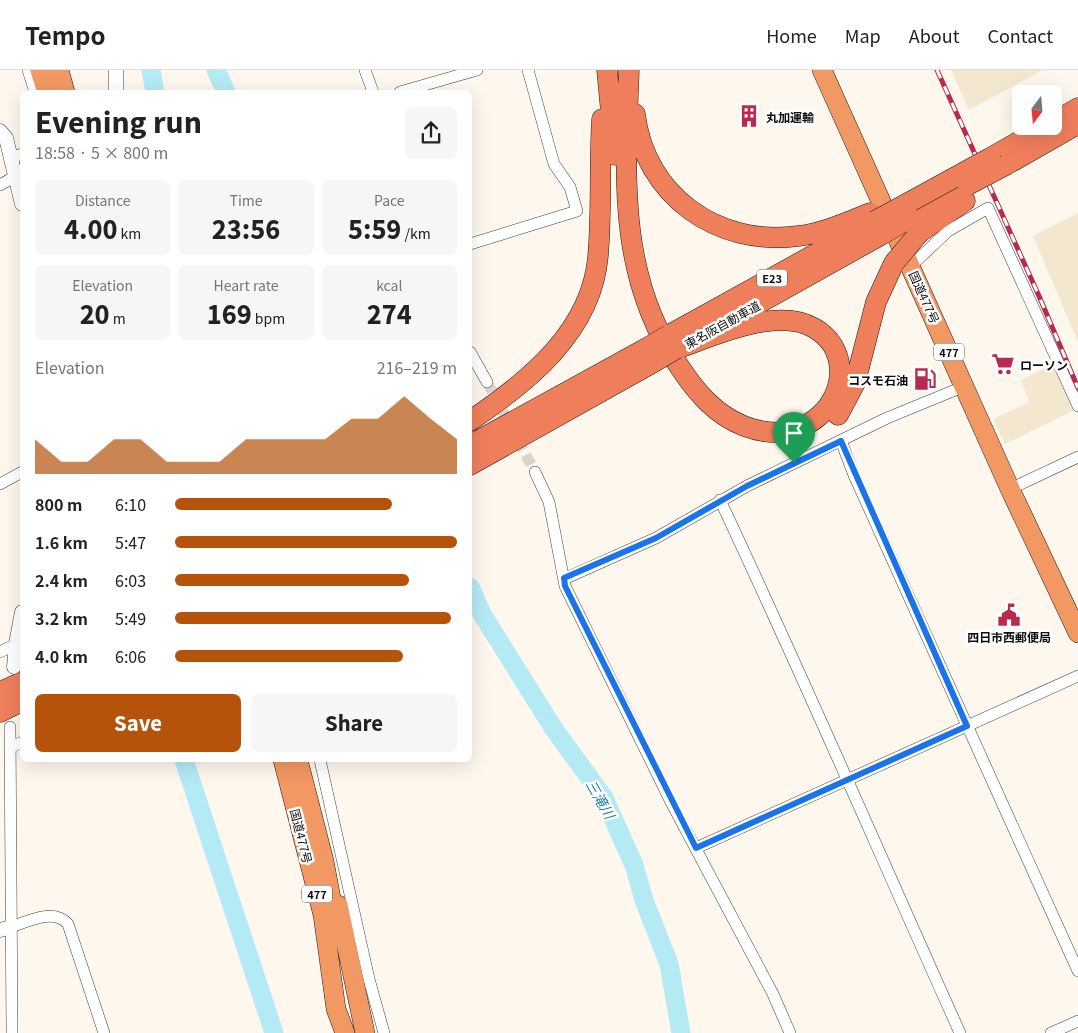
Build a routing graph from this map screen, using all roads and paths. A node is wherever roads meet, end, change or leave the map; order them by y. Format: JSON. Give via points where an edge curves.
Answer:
{"nodes":[{"id":1,"x":28,"y":70,"type":"edge"},
{"id":2,"x":40,"y":70,"type":"edge"},
{"id":3,"x":59,"y":70,"type":"edge"},
{"id":4,"x":116,"y":70,"type":"edge"},
{"id":5,"x":365,"y":70,"type":"edge"},
{"id":6,"x":478,"y":70,"type":"edge"},
{"id":7,"x":528,"y":70,"type":"edge"},
{"id":8,"x":607,"y":70,"type":"edge"},
{"id":9,"x":630,"y":70,"type":"edge"},
{"id":10,"x":822,"y":70,"type":"edge"},
{"id":11,"x":34,"y":90,"type":"edge"},
{"id":12,"x":46,"y":90,"type":"edge"},
{"id":13,"x":64,"y":90,"type":"edge"},
{"id":14,"x":116,"y":90,"type":"edge"},
{"id":15,"x":372,"y":90,"type":"edge"},
{"id":16,"x":407,"y":90,"type":"edge"},
{"id":17,"x":1078,"y":108,"type":"edge"},
{"id":18,"x":1062,"y":117,"type":"edge"},
{"id":19,"x":1078,"y":124,"type":"edge"},
{"id":20,"x":1078,"y":130,"type":"edge"},
{"id":21,"x":0,"y":131,"type":"edge"},
{"id":22,"x":1036,"y":135,"type":"edge"},
{"id":23,"x":17,"y":156,"type":"edge"},
{"id":24,"x":1001,"y":165,"type":"junction"},
{"id":25,"x":14,"y":177,"type":"junction"},
{"id":26,"x":968,"y":184,"type":"junction"},
{"id":27,"x":0,"y":185,"type":"edge"},
{"id":28,"x":20,"y":197,"type":"edge"},
{"id":29,"x":875,"y":223,"type":"junction"},
{"id":30,"x":915,"y":226,"type":"junction"},
{"id":31,"x":472,"y":243,"type":"edge"},
{"id":32,"x":902,"y":265,"type":"junction"},
{"id":33,"x":673,"y":342,"type":"junction"},
{"id":34,"x":649,"y":355,"type":"junction"},
{"id":35,"x":472,"y":356,"type":"edge"},
{"id":36,"x":487,"y":382,"type":"tunnel mouth"},
{"id":37,"x":965,"y":386,"type":"junction"},
{"id":38,"x":1078,"y":406,"type":"edge"},
{"id":39,"x":472,"y":420,"type":"edge"},
{"id":40,"x":841,"y":441,"type":"junction"},
{"id":41,"x":472,"y":445,"type":"edge"},
{"id":42,"x":1078,"y":457,"type":"edge"},
{"id":43,"x":472,"y":464,"type":"edge"},
{"id":44,"x":535,"y":472,"type":"tunnel mouth"},
{"id":45,"x":20,"y":473,"type":"edge"},
{"id":46,"x":0,"y":484,"type":"edge"},
{"id":47,"x":1010,"y":490,"type":"junction"},
{"id":48,"x":720,"y":500,"type":"junction"},
{"id":49,"x":564,"y":578,"type":"junction"},
{"id":50,"x":20,"y":623,"type":"edge"},
{"id":51,"x":1078,"y":633,"type":"edge"},
{"id":52,"x":16,"y":644,"type":"junction"},
{"id":53,"x":0,"y":652,"type":"edge"},
{"id":54,"x":18,"y":674,"type":"edge"},
{"id":55,"x":1078,"y":676,"type":"edge"},
{"id":56,"x":0,"y":692,"type":"edge"},
{"id":57,"x":20,"y":703,"type":"edge"},
{"id":58,"x":5,"y":719,"type":"edge"},
{"id":59,"x":967,"y":726,"type":"junction"},
{"id":60,"x":20,"y":743,"type":"edge"},
{"id":61,"x":10,"y":748,"type":"junction"},
{"id":62,"x":284,"y":762,"type":"edge"},
{"id":63,"x":299,"y":762,"type":"edge"},
{"id":64,"x":320,"y":762,"type":"edge"},
{"id":65,"x":846,"y":782,"type":"junction"},
{"id":66,"x":696,"y":848,"type":"junction"},
{"id":67,"x":324,"y":861,"type":"junction"},
{"id":68,"x":5,"y":928,"type":"edge"},
{"id":69,"x":1078,"y":971,"type":"edge"},
{"id":70,"x":1078,"y":1021,"type":"edge"},
{"id":71,"x":340,"y":1032,"type":"edge"},
{"id":72,"x":12,"y":1033,"type":"edge"},
{"id":73,"x":104,"y":1033,"type":"edge"},
{"id":74,"x":365,"y":1033,"type":"edge"},
{"id":75,"x":384,"y":1033,"type":"edge"},
{"id":76,"x":790,"y":1033,"type":"edge"},
{"id":77,"x":960,"y":1033,"type":"edge"},
{"id":78,"x":1051,"y":1033,"type":"edge"}],
"edges":[{"from":1,"to":11,"type":"street"},
{"from":2,"to":12,"type":"highway"},
{"from":3,"to":13,"type":"highway"},
{"from":4,"to":14,"type":"street"},
{"from":5,"to":15,"type":"street"},
{"from":6,"to":16,"type":"street"},
{"from":7,"to":31,"type":"street","via":[[554,164],[570,187],[577,211]]},
{"from":8,"to":32,"type":"highway","via":[[619,246],[630,291],[649,339],[668,370],[696,407],[721,427],[748,441],[778,445],[807,438],[830,422],[840,412],[855,383],[876,302]]},
{"from":8,"to":39,"type":"highway","via":[[600,144],[598,257],[592,288],[576,322],[555,351],[516,388]]},
{"from":9,"to":29,"type":"highway","via":[[637,128],[647,158],[664,186],[700,218],[731,232],[764,238]]},
{"from":9,"to":33,"type":"highway","via":[[627,197],[630,239],[638,279],[650,313],[678,365],[698,393],[725,416],[766,432],[791,431],[814,420],[833,400],[840,379],[838,354],[832,343],[813,327],[789,320],[775,320]]},
{"from":10,"to":32,"type":"highway","name":"国道477号","number":"477"},
{"from":17,"to":18,"type":"highway"},
{"from":19,"to":24,"type":"highway","name":"東名阪自動車道"},
{"from":20,"to":24,"type":"highway"},
{"from":21,"to":23,"type":"street"},
{"from":22,"to":24,"type":"highway","name":"東名阪自動車道"},
{"from":23,"to":25,"type":"street"},
{"from":24,"to":26,"type":"highway","name":"東名阪自動車道","bridge":true},
{"from":25,"to":27,"type":"street"},
{"from":25,"to":28,"type":"street"},
{"from":26,"to":29,"type":"highway","name":"東名阪自動車道","bridge":true},
{"from":26,"to":30,"type":"highway","name":"東名阪自動車道"},
{"from":29,"to":30,"type":"highway","name":"東名阪自動車道","bridge":true},
{"from":29,"to":33,"type":"highway","name":"東名阪自動車道","number":"E23"},
{"from":30,"to":32,"type":"highway","bridge":true},
{"from":32,"to":37,"type":"highway","name":"国道477号","number":"477"},
{"from":32,"to":38,"type":"street","via":[[948,231],[988,208]]},
{"from":33,"to":34,"type":"highway","name":"東名阪自動車道","bridge":true},
{"from":34,"to":41,"type":"highway","name":"東名阪自動車道"},
{"from":34,"to":43,"type":"highway","name":"東名阪自動車道"},
{"from":35,"to":36,"type":"street"},
{"from":37,"to":40,"type":"street"},
{"from":37,"to":47,"type":"highway","name":"国道477号","number":"477"},
{"from":40,"to":48,"type":"street"},
{"from":40,"to":59,"type":"street"},
{"from":42,"to":47,"type":"street"},
{"from":44,"to":49,"type":"street","via":[[549,502]]},
{"from":45,"to":46,"type":"street"},
{"from":47,"to":51,"type":"highway","name":"国道477号","number":"477"},
{"from":48,"to":49,"type":"street","via":[[656,538]]},
{"from":48,"to":65,"type":"street","via":[[771,608]]},
{"from":49,"to":66,"type":"street","via":[[565,586]]},
{"from":50,"to":52,"type":"street"},
{"from":52,"to":53,"type":"street"},
{"from":52,"to":54,"type":"street"},
{"from":54,"to":56,"type":"highway"},
{"from":55,"to":59,"type":"street"},
{"from":57,"to":58,"type":"highway"},
{"from":58,"to":61,"type":"street"},
{"from":59,"to":65,"type":"street"},
{"from":59,"to":69,"type":"street"},
{"from":60,"to":61,"type":"street"},
{"from":61,"to":68,"type":"street"},
{"from":62,"to":71,"type":"highway","name":"国道477号","number":"477","via":[[323,915]]},
{"from":63,"to":67,"type":"highway","name":"国道477号","number":"477"},
{"from":64,"to":75,"type":"street"},
{"from":65,"to":66,"type":"street"},
{"from":65,"to":77,"type":"street"},
{"from":66,"to":76,"type":"street","via":[[773,994]]},
{"from":67,"to":71,"type":"highway","name":"国道477号","number":"477","via":[[348,1010]]},
{"from":67,"to":74,"type":"highway","number":"477","via":[[333,880]]},
{"from":68,"to":72,"type":"street"},
{"from":68,"to":73,"type":"street","via":[[52,915],[62,917],[68,924]]},
{"from":70,"to":78,"type":"street"}]}
